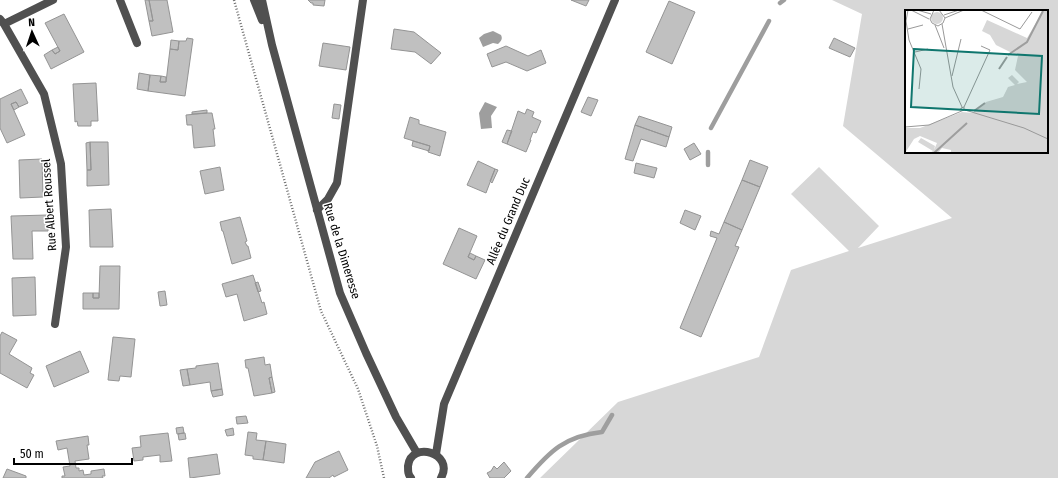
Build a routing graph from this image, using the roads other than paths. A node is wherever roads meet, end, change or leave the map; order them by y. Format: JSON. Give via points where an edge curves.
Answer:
{"nodes":[{"id":1,"x":53,"y":0,"type":"edge"},
{"id":2,"x":120,"y":0,"type":"edge"},
{"id":3,"x":254,"y":0,"type":"edge"},
{"id":4,"x":262,"y":0,"type":"edge"},
{"id":5,"x":363,"y":0,"type":"edge"},
{"id":6,"x":615,"y":0,"type":"edge"},
{"id":7,"x":2,"y":22,"type":"edge"},
{"id":8,"x":137,"y":43,"type":"dead end"},
{"id":9,"x":272,"y":45,"type":"junction"},
{"id":10,"x":317,"y":210,"type":"junction"},
{"id":11,"x":56,"y":324,"type":"dead end"},
{"id":12,"x":417,"y":453,"type":"junction"},
{"id":13,"x":436,"y":454,"type":"junction"},
{"id":14,"x":443,"y":477,"type":"edge"},
{"id":15,"x":411,"y":478,"type":"edge"}],
"edges":[{"from":1,"to":7,"type":"street","name":"Rue Albert Roussel"},
{"from":2,"to":8,"type":"street"},
{"from":3,"to":9,"type":"street","name":"Rue de la Dimeresse"},
{"from":4,"to":9,"type":"street","name":"Rue de la Dimeresse"},
{"from":5,"to":10,"type":"street","via":[[337,183],[328,199]]},
{"from":6,"to":13,"type":"street","name":"Allée du Grand Duc","via":[[444,404]]},
{"from":7,"to":11,"type":"street","name":"Rue Albert Roussel","via":[[44,94],[60,164],[66,247]]},
{"from":9,"to":10,"type":"street","name":"Rue de la Dimeresse"},
{"from":10,"to":12,"type":"street","name":"Rue de la Dimeresse","via":[[340,293],[396,417]]},
{"from":12,"to":13,"type":"street","via":[[426,451]]},
{"from":12,"to":15,"type":"street","via":[[409,462],[408,473]]},
{"from":13,"to":14,"type":"street","via":[[443,464]]}]}
